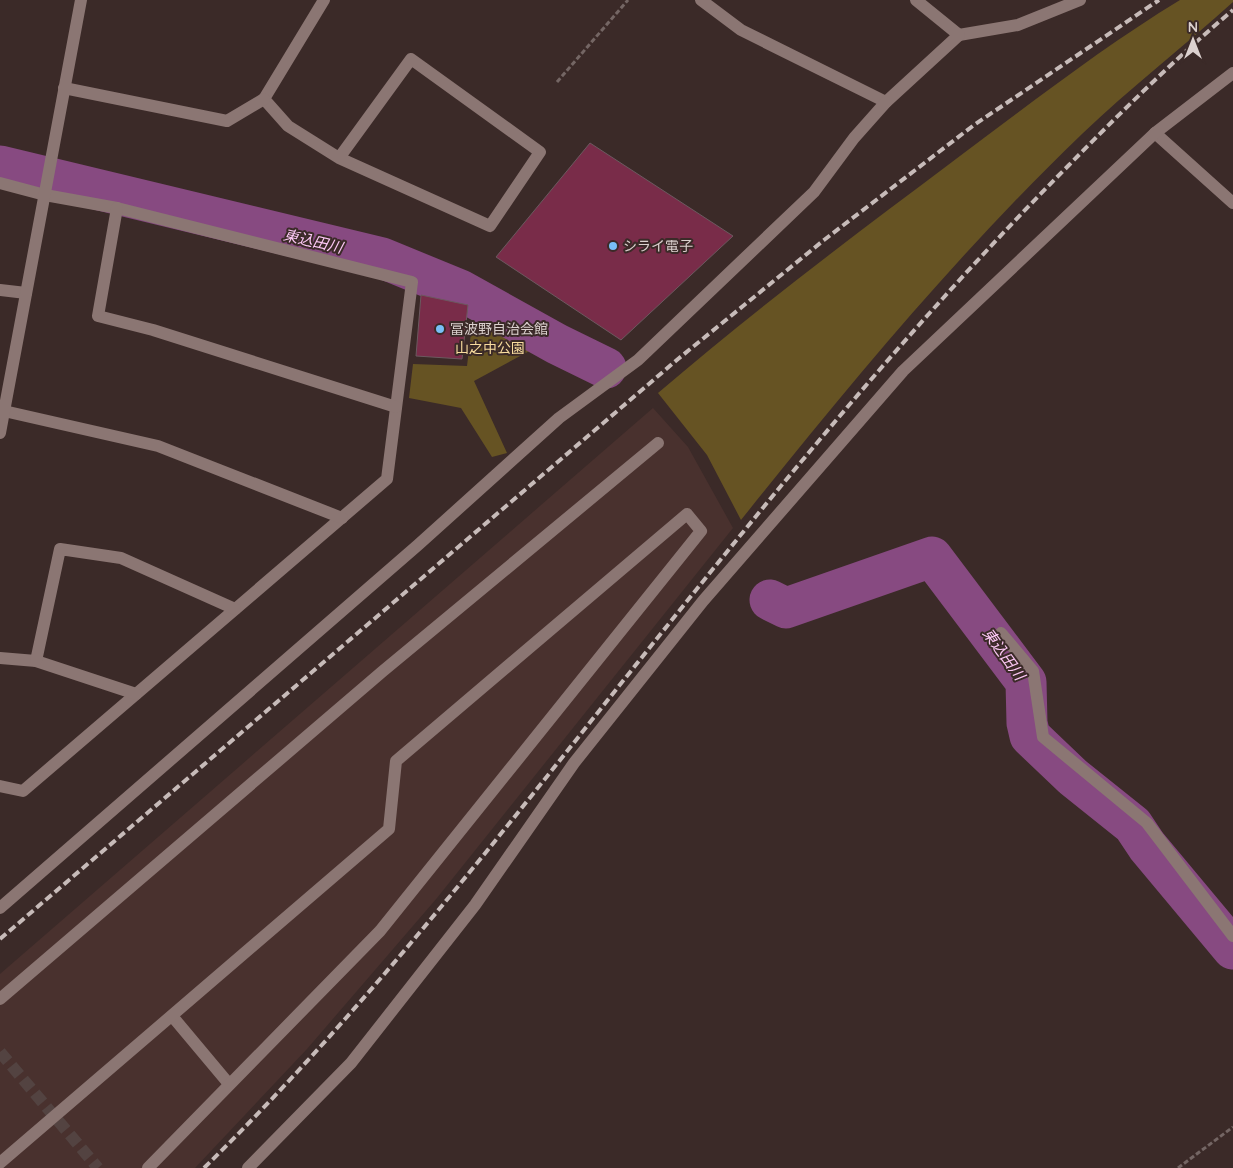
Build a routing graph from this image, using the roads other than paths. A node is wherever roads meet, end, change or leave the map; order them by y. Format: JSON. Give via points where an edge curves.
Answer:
{"nodes":[{"id":1,"x":81,"y":0,"type":"edge"},
{"id":2,"x":324,"y":0,"type":"edge"},
{"id":3,"x":701,"y":0,"type":"edge"},
{"id":4,"x":916,"y":0,"type":"edge"},
{"id":5,"x":1080,"y":0,"type":"edge"},
{"id":6,"x":959,"y":34,"type":"junction"},
{"id":7,"x":1233,"y":73,"type":"edge"},
{"id":8,"x":64,"y":88,"type":"junction"},
{"id":9,"x":264,"y":99,"type":"junction"},
{"id":10,"x":886,"y":102,"type":"junction"},
{"id":11,"x":1155,"y":133,"type":"junction"},
{"id":12,"x":339,"y":158,"type":"junction"},
{"id":13,"x":0,"y":183,"type":"edge"},
{"id":14,"x":45,"y":189,"type":"junction"},
{"id":15,"x":1233,"y":204,"type":"edge"},
{"id":16,"x":117,"y":208,"type":"junction"},
{"id":17,"x":0,"y":290,"type":"edge"},
{"id":18,"x":26,"y":293,"type":"junction"},
{"id":19,"x":396,"y":407,"type":"junction"},
{"id":20,"x":4,"y":411,"type":"junction"},
{"id":21,"x":0,"y":433,"type":"edge"},
{"id":22,"x":658,"y":443,"type":"dead end"},
{"id":23,"x":342,"y":518,"type":"junction"},
{"id":24,"x":235,"y":609,"type":"junction"},
{"id":25,"x":1001,"y":633,"type":"dead end"},
{"id":26,"x":0,"y":658,"type":"edge"},
{"id":27,"x":36,"y":661,"type":"junction"},
{"id":28,"x":136,"y":694,"type":"junction"},
{"id":29,"x":0,"y":786,"type":"edge"},
{"id":30,"x":0,"y":908,"type":"edge"},
{"id":31,"x":1233,"y":936,"type":"edge"},
{"id":32,"x":0,"y":999,"type":"edge"},
{"id":33,"x":172,"y":1016,"type":"junction"},
{"id":34,"x":229,"y":1084,"type":"junction"},
{"id":35,"x":0,"y":1163,"type":"edge"},
{"id":36,"x":148,"y":1168,"type":"edge"},
{"id":37,"x":248,"y":1168,"type":"edge"}],
"edges":[{"from":1,"to":8,"type":"street"},
{"from":2,"to":9,"type":"street"},
{"from":3,"to":10,"type":"street","via":[[741,30]]},
{"from":4,"to":6,"type":"street"},
{"from":5,"to":6,"type":"street","via":[[1018,25]]},
{"from":6,"to":10,"type":"street"},
{"from":7,"to":11,"type":"street"},
{"from":8,"to":9,"type":"street","via":[[227,121]]},
{"from":8,"to":14,"type":"street"},
{"from":9,"to":12,"type":"street","via":[[288,126]]},
{"from":10,"to":30,"type":"street","via":[[814,192],[638,360],[559,418],[418,545]]},
{"from":11,"to":15,"type":"street"},
{"from":11,"to":37,"type":"street","via":[[896,379],[703,601],[574,763],[475,905],[351,1063]]},
{"from":12,"to":12,"type":"street","via":[[490,226],[540,152],[410,59]]},
{"from":13,"to":14,"type":"street"},
{"from":14,"to":16,"type":"street"},
{"from":14,"to":18,"type":"street"},
{"from":16,"to":19,"type":"street","via":[[98,316],[153,330]]},
{"from":16,"to":19,"type":"street","via":[[412,282]]},
{"from":17,"to":18,"type":"street"},
{"from":18,"to":20,"type":"street"},
{"from":19,"to":23,"type":"street","via":[[387,479]]},
{"from":20,"to":21,"type":"street"},
{"from":20,"to":23,"type":"street","via":[[158,446]]},
{"from":22,"to":32,"type":"street","via":[[383,671]]},
{"from":23,"to":24,"type":"street"},
{"from":24,"to":27,"type":"street","via":[[121,558],[60,549]]},
{"from":24,"to":28,"type":"street"},
{"from":25,"to":31,"type":"street","via":[[1033,671],[1043,737],[1147,823]]},
{"from":26,"to":27,"type":"street"},
{"from":27,"to":28,"type":"street"},
{"from":28,"to":29,"type":"street","via":[[23,791]]},
{"from":33,"to":34,"type":"street"},
{"from":33,"to":34,"type":"street","via":[[389,829],[396,761],[687,514],[701,531],[380,931]]},
{"from":33,"to":35,"type":"street"},
{"from":34,"to":36,"type":"street"}]}
